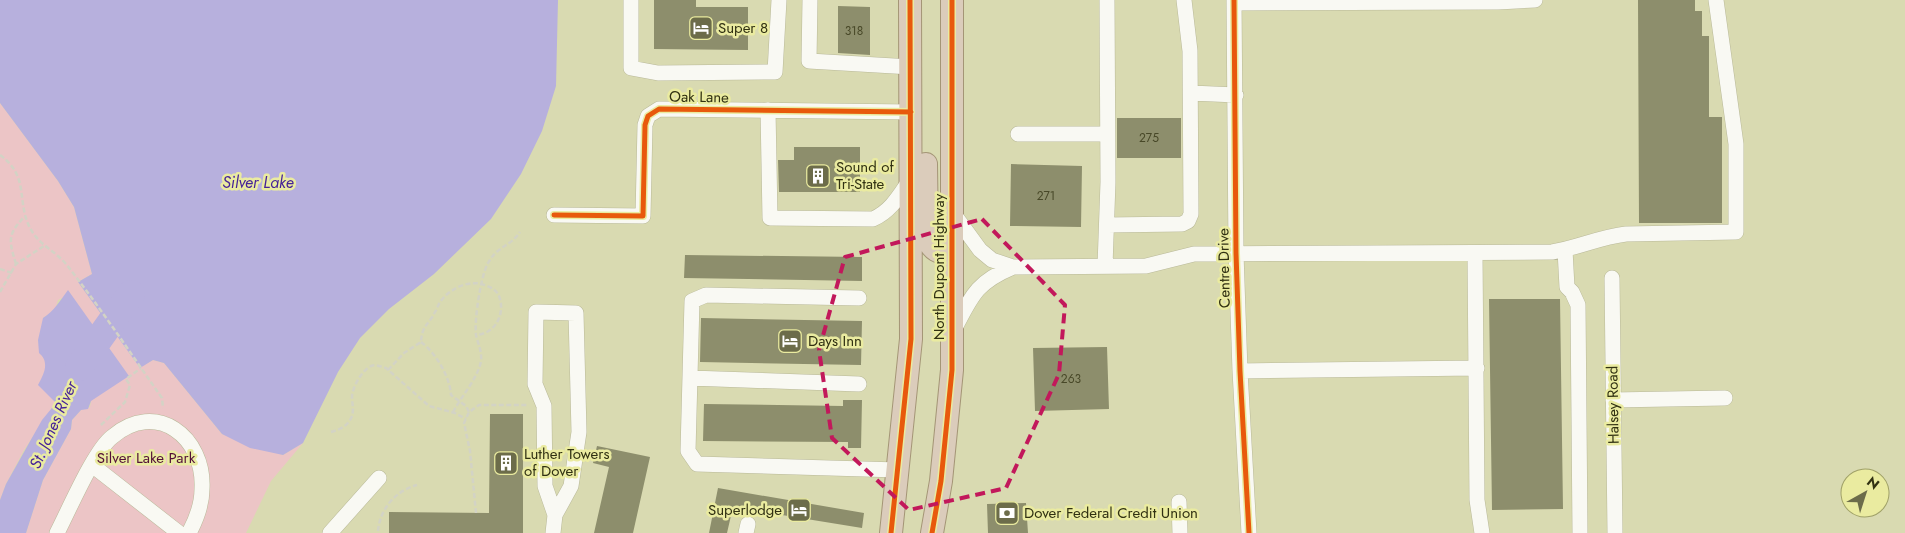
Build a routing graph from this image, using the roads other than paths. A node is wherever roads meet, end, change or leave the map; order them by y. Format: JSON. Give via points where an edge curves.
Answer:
{"nodes":[{"id":1,"x":632,"y":0,"type":"edge"},
{"id":2,"x":779,"y":0,"type":"edge"},
{"id":3,"x":810,"y":0,"type":"edge"},
{"id":4,"x":910,"y":0,"type":"edge"},
{"id":5,"x":952,"y":0,"type":"edge"},
{"id":6,"x":1107,"y":0,"type":"edge"},
{"id":7,"x":1184,"y":0,"type":"edge"},
{"id":8,"x":1535,"y":0,"type":"edge"},
{"id":9,"x":1716,"y":0,"type":"edge"},
{"id":10,"x":1233,"y":1,"type":"edge"},
{"id":11,"x":911,"y":67,"type":"junction"},
{"id":12,"x":1191,"y":93,"type":"junction"},
{"id":13,"x":1236,"y":95,"type":"junction"},
{"id":14,"x":768,"y":110,"type":"junction"},
{"id":15,"x":911,"y":112,"type":"junction"},
{"id":16,"x":1018,"y":134,"type":"dead end"},
{"id":17,"x":1107,"y":134,"type":"junction"},
{"id":18,"x":911,"y":179,"type":"junction"},
{"id":19,"x":952,"y":212,"type":"junction"},
{"id":20,"x":554,"y":215,"type":"dead end"},
{"id":21,"x":1107,"y":225,"type":"junction"},
{"id":22,"x":1565,"y":250,"type":"junction"},
{"id":23,"x":1236,"y":253,"type":"junction"},
{"id":24,"x":1475,"y":253,"type":"junction"},
{"id":25,"x":952,"y":254,"type":"junction"},
{"id":26,"x":1105,"y":266,"type":"junction"},
{"id":27,"x":1014,"y":267,"type":"junction"},
{"id":28,"x":1612,"y":278,"type":"dead end"},
{"id":29,"x":859,"y":298,"type":"dead end"},
{"id":30,"x":952,"y":333,"type":"junction"},
{"id":31,"x":1477,"y":368,"type":"junction"},
{"id":32,"x":1240,"y":371,"type":"junction"},
{"id":33,"x":690,"y":378,"type":"junction"},
{"id":34,"x":859,"y":384,"type":"dead end"},
{"id":35,"x":1725,"y":398,"type":"dead end"},
{"id":36,"x":1613,"y":400,"type":"junction"},
{"id":37,"x":92,"y":465,"type":"junction"},
{"id":38,"x":898,"y":470,"type":"junction"},
{"id":39,"x":379,"y":478,"type":"dead end"},
{"id":40,"x":1179,"y":502,"type":"dead end"},
{"id":41,"x":555,"y":515,"type":"junction"},
{"id":42,"x":56,"y":533,"type":"edge"},
{"id":43,"x":179,"y":533,"type":"edge"},
{"id":44,"x":188,"y":533,"type":"edge"},
{"id":45,"x":330,"y":533,"type":"edge"},
{"id":46,"x":553,"y":533,"type":"edge"},
{"id":47,"x":891,"y":533,"type":"edge"},
{"id":48,"x":932,"y":533,"type":"edge"},
{"id":49,"x":1180,"y":533,"type":"edge"},
{"id":50,"x":1249,"y":533,"type":"edge"},
{"id":51,"x":1482,"y":533,"type":"edge"},
{"id":52,"x":1580,"y":533,"type":"edge"},
{"id":53,"x":1615,"y":533,"type":"edge"}],
"edges":[{"from":1,"to":2,"type":"street","via":[[632,68],[658,73],[775,72]]},
{"from":3,"to":11,"type":"street","via":[[809,61]]},
{"from":4,"to":11,"type":"highway","name":"North Dupont Highway"},
{"from":5,"to":19,"type":"highway","name":"North Dupont Highway"},
{"from":6,"to":17,"type":"street"},
{"from":7,"to":12,"type":"street"},
{"from":8,"to":10,"type":"street"},
{"from":9,"to":22,"type":"street","via":[[1736,144],[1736,232],[1626,234]]},
{"from":10,"to":13,"type":"street","name":"Centre Drive"},
{"from":11,"to":15,"type":"highway","name":"North Dupont Highway"},
{"from":12,"to":13,"type":"street"},
{"from":12,"to":21,"type":"street","via":[[1191,214],[1188,221],[1182,224]]},
{"from":13,"to":23,"type":"street","name":"Centre Drive"},
{"from":14,"to":15,"type":"street","name":"Oak Lane"},
{"from":14,"to":18,"type":"street","via":[[770,218],[873,219],[892,206]]},
{"from":14,"to":20,"type":"street","name":"Oak Lane","via":[[659,109],[653,112],[645,125],[643,216]]},
{"from":15,"to":18,"type":"highway","name":"North Dupont Highway"},
{"from":15,"to":25,"type":"highway","via":[[925,134],[930,245],[940,253]]},
{"from":16,"to":17,"type":"street"},
{"from":17,"to":21,"type":"street"},
{"from":18,"to":38,"type":"highway","name":"North Dupont Highway","via":[[911,339]]},
{"from":19,"to":25,"type":"highway","name":"North Dupont Highway"},
{"from":19,"to":27,"type":"street","via":[[980,250],[992,260]]},
{"from":21,"to":26,"type":"street"},
{"from":22,"to":24,"type":"street"},
{"from":22,"to":52,"type":"street","via":[[1567,287],[1578,305]]},
{"from":23,"to":24,"type":"street"},
{"from":23,"to":26,"type":"street","via":[[1194,254],[1146,266]]},
{"from":23,"to":32,"type":"street","name":"Centre Drive"},
{"from":24,"to":31,"type":"street"},
{"from":25,"to":30,"type":"highway","name":"North Dupont Highway"},
{"from":26,"to":27,"type":"street"},
{"from":27,"to":30,"type":"street","via":[[980,286]]},
{"from":28,"to":36,"type":"street","name":"Halsey Road"},
{"from":29,"to":33,"type":"street","via":[[706,295],[692,301]]},
{"from":30,"to":48,"type":"highway","name":"North Dupont Highway","via":[[948,421]]},
{"from":31,"to":32,"type":"street"},
{"from":31,"to":51,"type":"street","via":[[1477,500]]},
{"from":32,"to":50,"type":"street","name":"Centre Drive"},
{"from":33,"to":34,"type":"street"},
{"from":33,"to":38,"type":"street","via":[[688,451],[697,464]]},
{"from":35,"to":36,"type":"street"},
{"from":36,"to":53,"type":"street","name":"Halsey Road"},
{"from":37,"to":42,"type":"street"},
{"from":37,"to":43,"type":"street"},
{"from":37,"to":44,"type":"street","via":[[106,442],[122,430],[141,421],[165,423],[189,442],[201,470],[200,506]]},
{"from":38,"to":47,"type":"highway","name":"North Dupont Highway"},
{"from":39,"to":45,"type":"street"},
{"from":40,"to":49,"type":"street"},
{"from":41,"to":41,"type":"street","via":[[571,486],[579,432],[576,313],[536,312],[535,384],[544,406],[545,486]]},
{"from":41,"to":46,"type":"street"}]}
